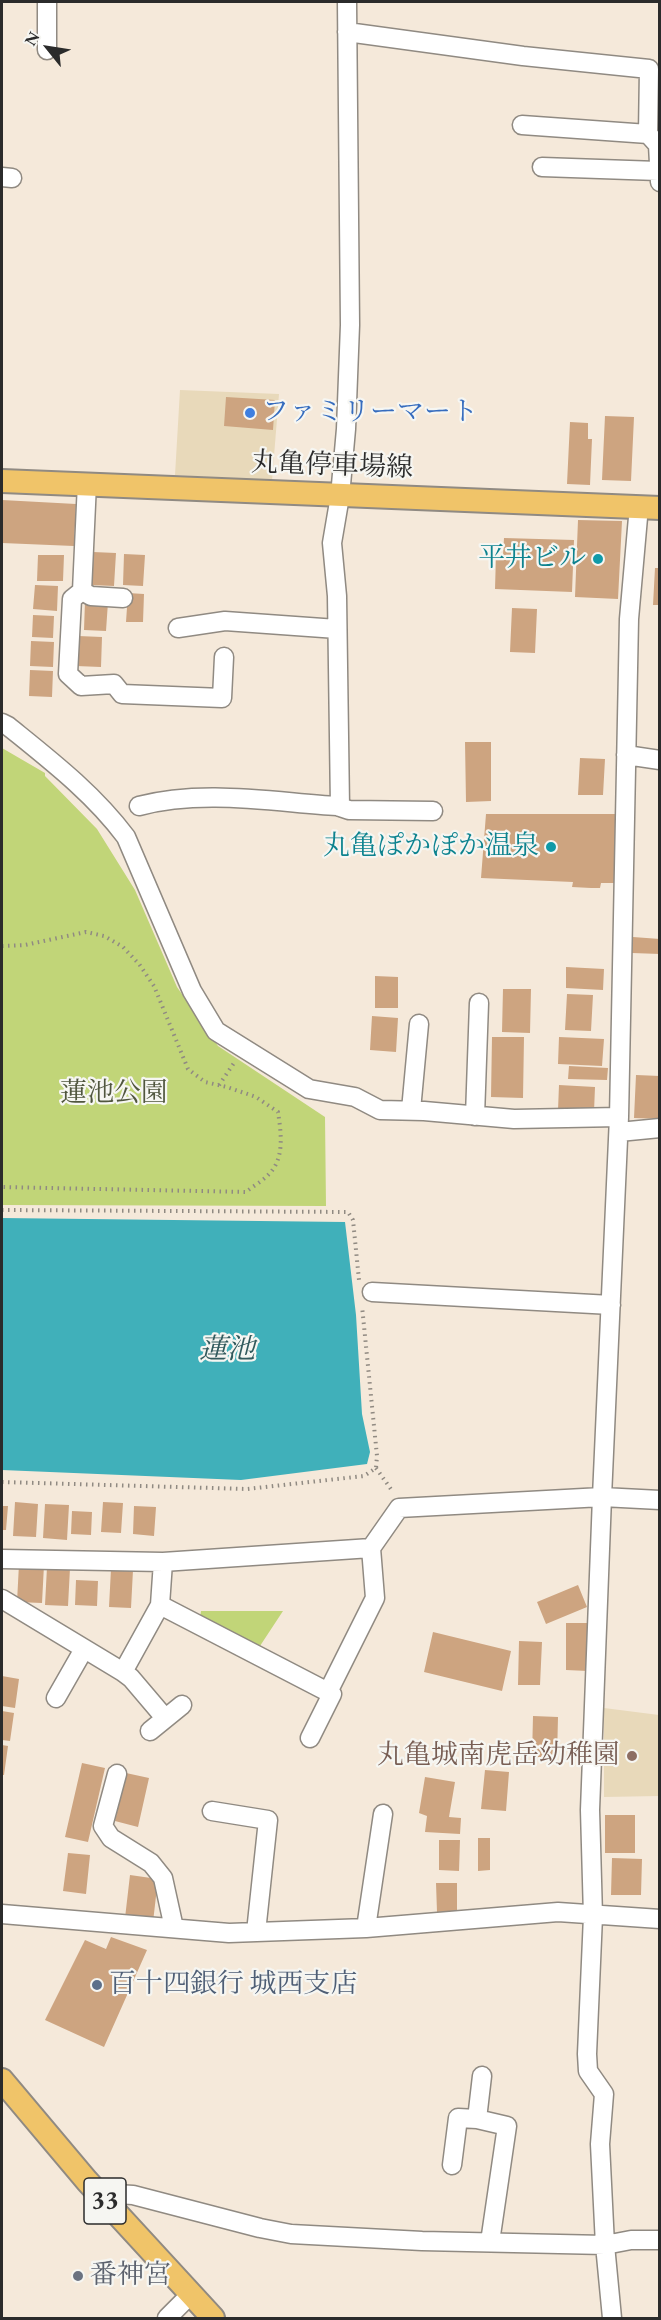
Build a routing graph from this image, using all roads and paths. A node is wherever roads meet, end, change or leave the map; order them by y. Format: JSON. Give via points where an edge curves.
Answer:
{"nodes":[{"id":1,"x":47,"y":2,"type":"edge"},
{"id":2,"x":347,"y":2,"type":"edge"},
{"id":3,"x":347,"y":32,"type":"junction"},
{"id":4,"x":47,"y":50,"type":"dead end"},
{"id":5,"x":522,"y":125,"type":"dead end"},
{"id":6,"x":648,"y":134,"type":"junction"},
{"id":7,"x":542,"y":167,"type":"dead end"},
{"id":8,"x":659,"y":177,"type":"edge"},
{"id":9,"x":2,"y":481,"type":"edge"},
{"id":10,"x":87,"y":483,"type":"junction"},
{"id":11,"x":340,"y":496,"type":"junction"},
{"id":12,"x":649,"y":507,"type":"edge"},
{"id":13,"x":82,"y":591,"type":"junction"},
{"id":14,"x":123,"y":598,"type":"dead end"},
{"id":15,"x":178,"y":628,"type":"dead end"},
{"id":16,"x":337,"y":629,"type":"junction"},
{"id":17,"x":224,"y":657,"type":"dead end"},
{"id":18,"x":2,"y":723,"type":"edge"},
{"id":19,"x":626,"y":755,"type":"junction"},
{"id":20,"x":660,"y":760,"type":"edge"},
{"id":21,"x":139,"y":806,"type":"dead end"},
{"id":22,"x":340,"y":807,"type":"junction"},
{"id":23,"x":433,"y":811,"type":"dead end"},
{"id":24,"x":2,"y":946,"type":"edge"},
{"id":25,"x":479,"y":1003,"type":"dead end"},
{"id":26,"x":418,"y":1024,"type":"dead end"},
{"id":27,"x":244,"y":1050,"type":"junction"},
{"id":28,"x":219,"y":1085,"type":"junction"},
{"id":29,"x":411,"y":1110,"type":"junction"},
{"id":30,"x":476,"y":1116,"type":"junction"},
{"id":31,"x":619,"y":1124,"type":"junction"},
{"id":32,"x":660,"y":1128,"type":"edge"},
{"id":33,"x":2,"y":1187,"type":"edge"},
{"id":34,"x":2,"y":1210,"type":"edge"},
{"id":35,"x":364,"y":1295,"type":"junction"},
{"id":36,"x":611,"y":1305,"type":"junction"},
{"id":37,"x":376,"y":1468,"type":"junction"},
{"id":38,"x":2,"y":1482,"type":"edge"},
{"id":39,"x":602,"y":1497,"type":"junction"},
{"id":40,"x":660,"y":1500,"type":"edge"},
{"id":41,"x":399,"y":1508,"type":"junction"},
{"id":42,"x":371,"y":1548,"type":"junction"},
{"id":43,"x":2,"y":1559,"type":"edge"},
{"id":44,"x":162,"y":1562,"type":"junction"},
{"id":45,"x":2,"y":1599,"type":"edge"},
{"id":46,"x":160,"y":1605,"type":"junction"},
{"id":47,"x":84,"y":1649,"type":"junction"},
{"id":48,"x":123,"y":1672,"type":"junction"},
{"id":49,"x":328,"y":1692,"type":"junction"},
{"id":50,"x":56,"y":1698,"type":"dead end"},
{"id":51,"x":182,"y":1705,"type":"dead end"},
{"id":52,"x":165,"y":1719,"type":"junction"},
{"id":53,"x":150,"y":1731,"type":"dead end"},
{"id":54,"x":310,"y":1738,"type":"dead end"},
{"id":55,"x":117,"y":1774,"type":"dead end"},
{"id":56,"x":212,"y":1811,"type":"dead end"},
{"id":57,"x":382,"y":1814,"type":"dead end"},
{"id":58,"x":2,"y":1914,"type":"edge"},
{"id":59,"x":593,"y":1916,"type":"junction"},
{"id":60,"x":660,"y":1920,"type":"edge"},
{"id":61,"x":366,"y":1928,"type":"junction"},
{"id":62,"x":174,"y":1929,"type":"junction"},
{"id":63,"x":256,"y":1932,"type":"junction"},
{"id":64,"x":482,"y":2076,"type":"dead end"},
{"id":65,"x":2,"y":2080,"type":"edge"},
{"id":66,"x":477,"y":2119,"type":"junction"},
{"id":67,"x":452,"y":2165,"type":"dead end"},
{"id":68,"x":98,"y":2193,"type":"junction"},
{"id":69,"x":660,"y":2240,"type":"edge"},
{"id":70,"x":490,"y":2242,"type":"junction"},
{"id":71,"x":605,"y":2245,"type":"junction"},
{"id":72,"x":191,"y":2294,"type":"junction"},
{"id":73,"x":167,"y":2319,"type":"edge"},
{"id":74,"x":213,"y":2319,"type":"edge"},
{"id":75,"x":612,"y":2319,"type":"edge"}],
"edges":[{"from":1,"to":4,"type":"street"},
{"from":2,"to":3,"type":"street"},
{"from":3,"to":6,"type":"street","via":[[649,69]]},
{"from":3,"to":11,"type":"street","via":[[350,325]]},
{"from":5,"to":6,"type":"street"},
{"from":6,"to":8,"type":"street","via":[[658,145]]},
{"from":7,"to":8,"type":"street"},
{"from":9,"to":10,"type":"main road","name":"丸亀停車場線"},
{"from":10,"to":11,"type":"main road","name":"丸亀停車場線"},
{"from":10,"to":13,"type":"street"},
{"from":11,"to":12,"type":"main road","name":"丸亀停車場線"},
{"from":11,"to":16,"type":"street","via":[[332,543]]},
{"from":12,"to":19,"type":"street","via":[[629,619]]},
{"from":13,"to":14,"type":"street","via":[[91,596]]},
{"from":13,"to":17,"type":"street","via":[[72,599],[68,674],[81,686],[114,684],[122,694],[222,698]]},
{"from":15,"to":16,"type":"street","via":[[225,621]]},
{"from":16,"to":22,"type":"street"},
{"from":18,"to":27,"type":"street","via":[[80,786],[126,837],[192,991],[216,1031]]},
{"from":19,"to":20,"type":"street"},
{"from":19,"to":31,"type":"street"},
{"from":21,"to":22,"type":"street","via":[[163,800],[200,799]]},
{"from":22,"to":23,"type":"street"},
{"from":24,"to":28,"type":"path","via":[[86,932],[104,936],[123,947],[154,986],[188,1068],[205,1082]]},
{"from":25,"to":30,"type":"street","via":[[469,1032]]},
{"from":26,"to":29,"type":"street"},
{"from":27,"to":28,"type":"path"},
{"from":27,"to":29,"type":"street","via":[[309,1089],[355,1097],[380,1110]]},
{"from":28,"to":33,"type":"path","via":[[256,1097],[278,1112],[282,1140],[278,1157],[271,1173],[246,1192]]},
{"from":29,"to":30,"type":"street"},
{"from":30,"to":31,"type":"street"},
{"from":31,"to":32,"type":"street"},
{"from":31,"to":36,"type":"street"},
{"from":34,"to":35,"type":"path","via":[[348,1212],[353,1220]]},
{"from":35,"to":36,"type":"street"},
{"from":35,"to":37,"type":"path"},
{"from":36,"to":39,"type":"street"},
{"from":37,"to":38,"type":"path","via":[[364,1476],[247,1489]]},
{"from":37,"to":41,"type":"path","via":[[396,1496]]},
{"from":39,"to":40,"type":"street"},
{"from":39,"to":41,"type":"street"},
{"from":39,"to":59,"type":"street","via":[[590,1810]]},
{"from":41,"to":42,"type":"street"},
{"from":42,"to":44,"type":"street"},
{"from":42,"to":49,"type":"street","via":[[375,1598]]},
{"from":43,"to":44,"type":"street"},
{"from":44,"to":46,"type":"street"},
{"from":45,"to":47,"type":"street"},
{"from":46,"to":48,"type":"street"},
{"from":46,"to":49,"type":"street"},
{"from":47,"to":48,"type":"street"},
{"from":47,"to":50,"type":"street"},
{"from":48,"to":52,"type":"street"},
{"from":49,"to":54,"type":"street","via":[[332,1694]]},
{"from":51,"to":52,"type":"street"},
{"from":52,"to":53,"type":"street"},
{"from":55,"to":62,"type":"street","via":[[103,1826],[111,1838],[151,1863],[163,1878]]},
{"from":56,"to":63,"type":"street","via":[[268,1820]]},
{"from":57,"to":61,"type":"street"},
{"from":58,"to":62,"type":"street"},
{"from":59,"to":60,"type":"street"},
{"from":59,"to":61,"type":"street","via":[[558,1912]]},
{"from":59,"to":71,"type":"street","via":[[587,2054],[588,2071],[604,2094],[600,2144]]},
{"from":61,"to":63,"type":"street"},
{"from":62,"to":63,"type":"street"},
{"from":64,"to":66,"type":"street"},
{"from":65,"to":68,"type":"main road","number":"33"},
{"from":66,"to":67,"type":"street","via":[[458,2118]]},
{"from":66,"to":70,"type":"street","via":[[507,2126]]},
{"from":68,"to":70,"type":"street","via":[[133,2195],[291,2234]]},
{"from":68,"to":72,"type":"main road","number":"33"},
{"from":69,"to":71,"type":"street"},
{"from":70,"to":71,"type":"street"},
{"from":71,"to":75,"type":"street"},
{"from":72,"to":73,"type":"street"},
{"from":72,"to":74,"type":"main road","number":"33"}]}
